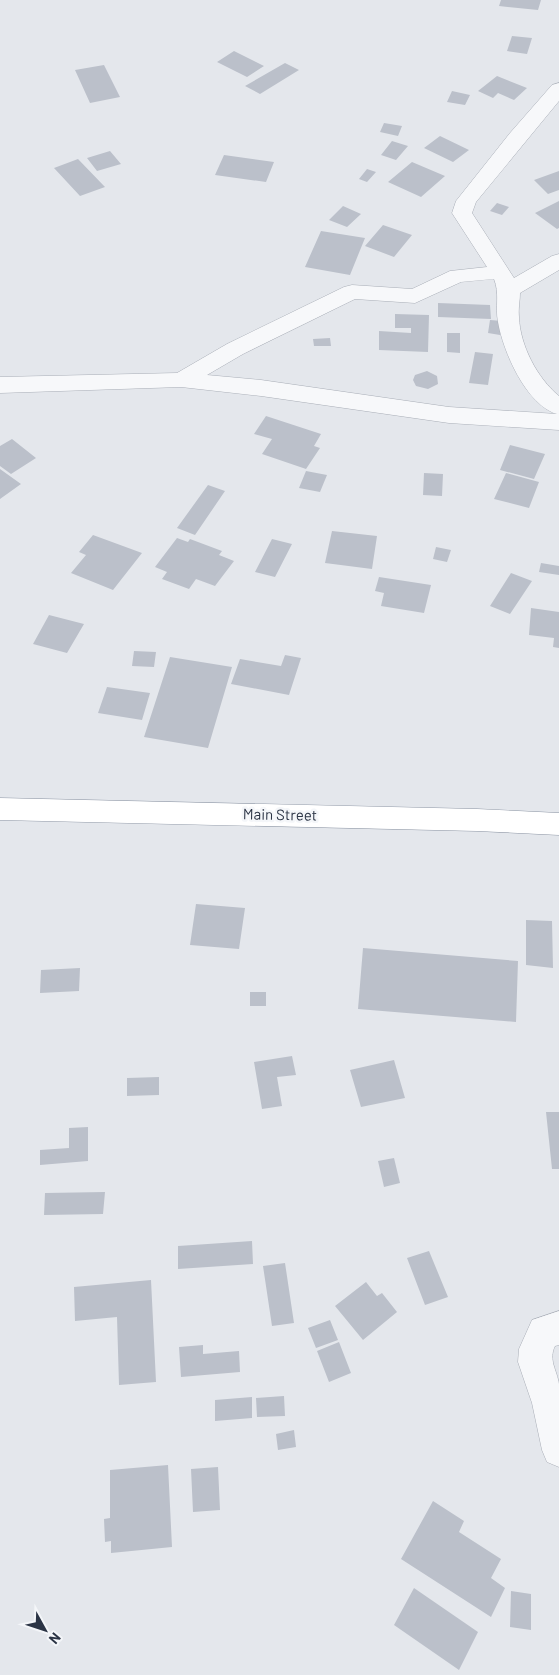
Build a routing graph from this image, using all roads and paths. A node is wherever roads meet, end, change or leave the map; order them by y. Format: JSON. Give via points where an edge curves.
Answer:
{"nodes":[{"id":1,"x":559,"y":89,"type":"edge"},
{"id":2,"x":559,"y":261,"type":"edge"},
{"id":3,"x":504,"y":281,"type":"junction"},
{"id":4,"x":181,"y":380,"type":"junction"},
{"id":5,"x":0,"y":385,"type":"edge"},
{"id":6,"x":559,"y":407,"type":"edge"},
{"id":7,"x":559,"y":422,"type":"edge"},
{"id":8,"x":0,"y":809,"type":"edge"},
{"id":9,"x":559,"y":824,"type":"edge"},
{"id":10,"x":559,"y":1328,"type":"edge"},
{"id":11,"x":559,"y":1450,"type":"edge"}],
"edges":[{"from":1,"to":3,"type":"street","via":[[466,201],[462,213]]},
{"from":2,"to":3,"type":"street"},
{"from":3,"to":4,"type":"street","via":[[457,276],[415,296],[352,292],[235,349]]},
{"from":3,"to":6,"type":"street","via":[[508,320],[516,347],[538,388]]},
{"from":4,"to":5,"type":"street"},
{"from":4,"to":7,"type":"street","via":[[449,415]]},
{"from":8,"to":9,"type":"highway","name":"Main Street"},
{"from":10,"to":11,"type":"street","via":[[544,1332],[536,1349],[535,1362]]}]}
